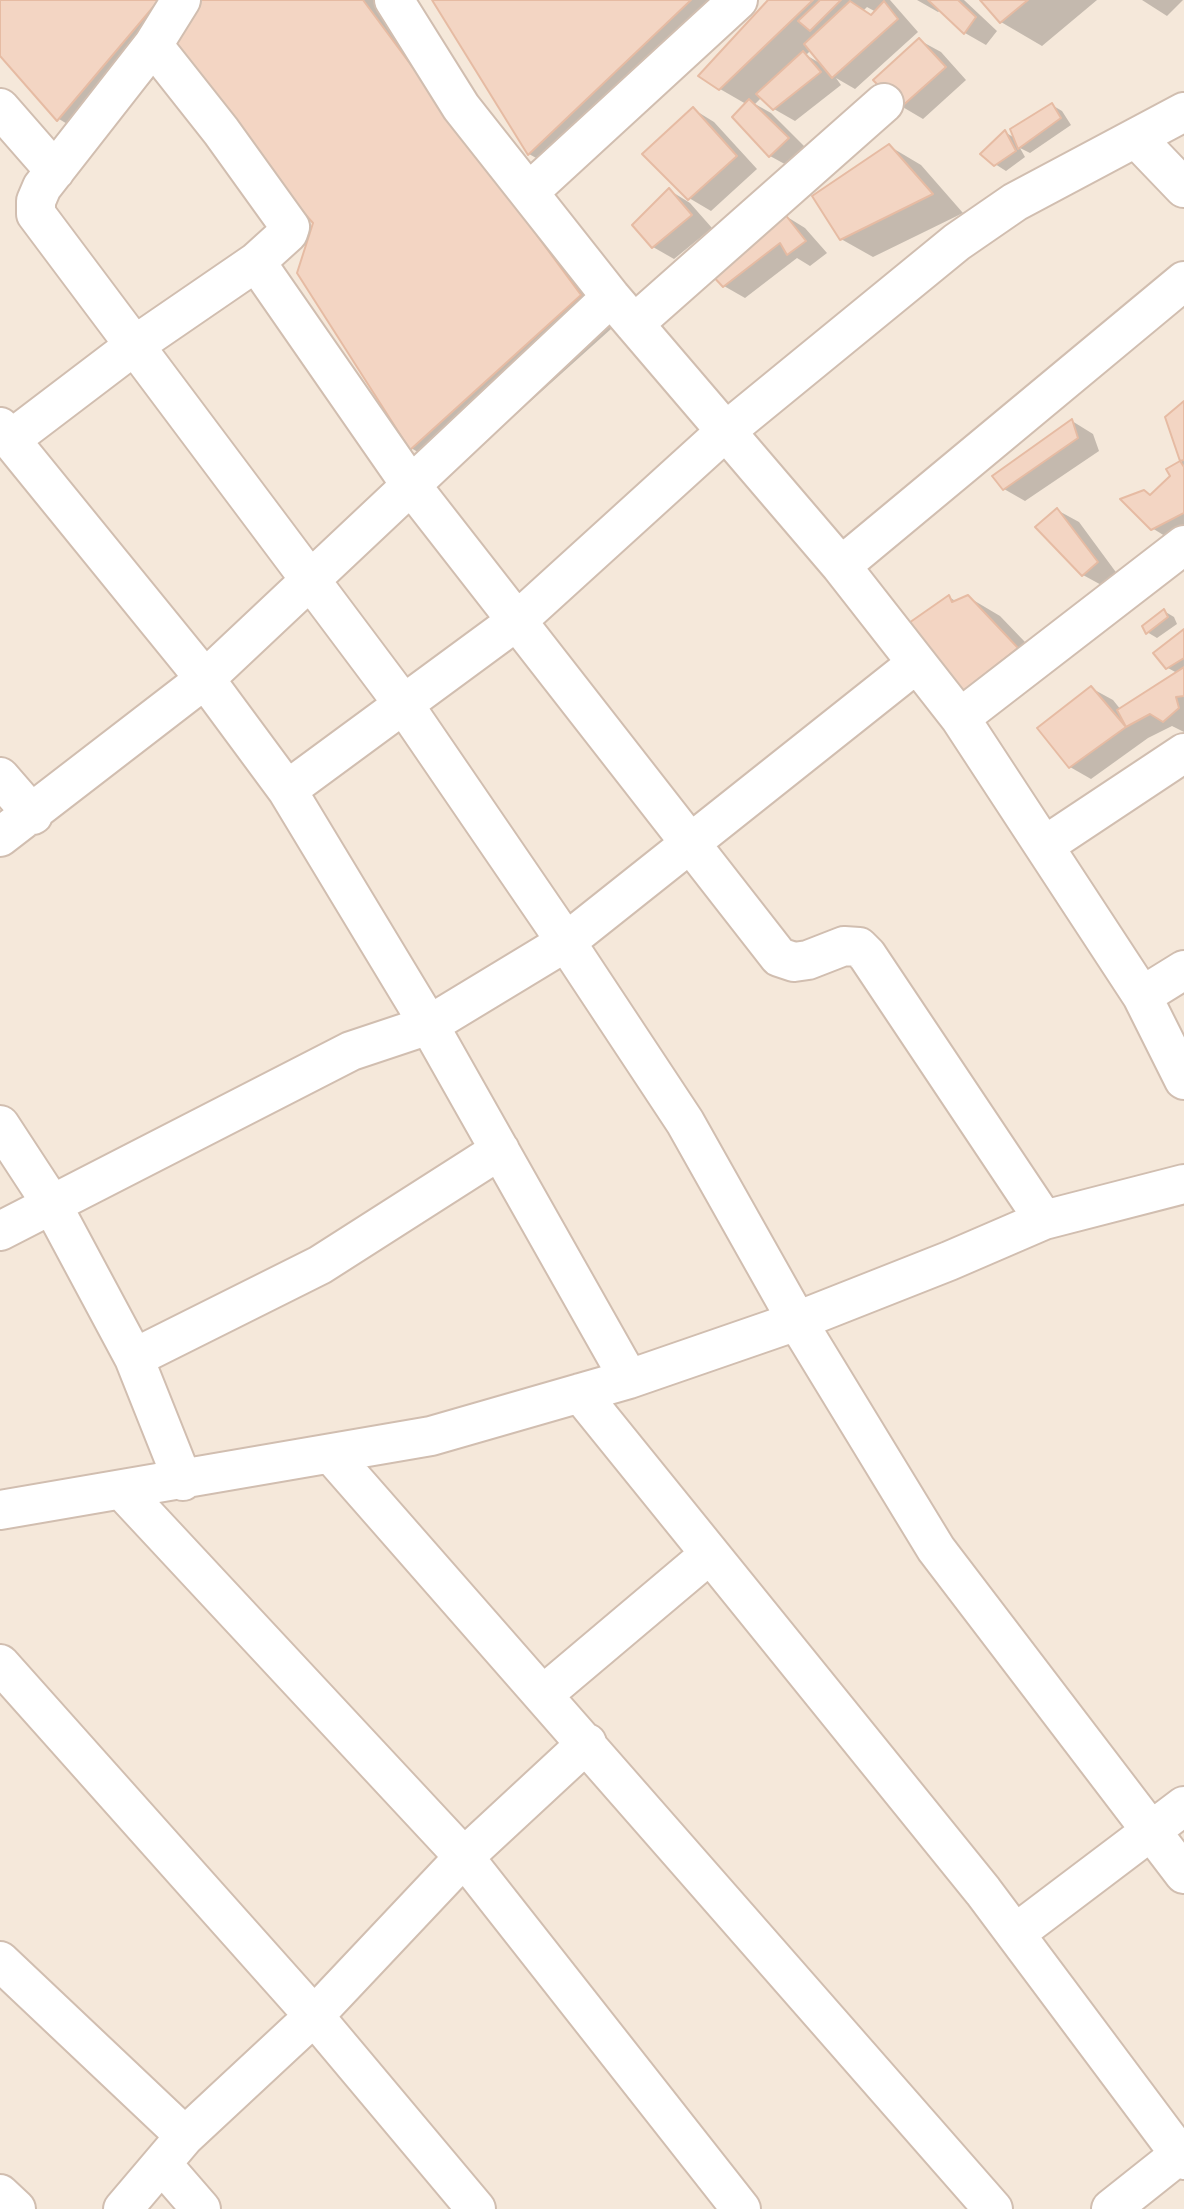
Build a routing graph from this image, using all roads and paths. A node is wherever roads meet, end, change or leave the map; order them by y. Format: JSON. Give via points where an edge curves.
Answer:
{"nodes":[{"id":1,"x":181,"y":0,"type":"edge"},
{"id":2,"x":394,"y":0,"type":"edge"},
{"id":3,"x":738,"y":0,"type":"edge"},
{"id":4,"x":153,"y":45,"type":"junction"},
{"id":5,"x":884,"y":103,"type":"dead end"},
{"id":6,"x":0,"y":108,"type":"edge"},
{"id":7,"x":1184,"y":112,"type":"edge"},
{"id":8,"x":1137,"y":138,"type":"junction"},
{"id":9,"x":55,"y":171,"type":"junction"},
{"id":10,"x":1184,"y":188,"type":"edge"},
{"id":11,"x":529,"y":192,"type":"junction"},
{"id":12,"x":256,"y":262,"type":"junction"},
{"id":13,"x":1184,"y":281,"type":"edge"},
{"id":14,"x":623,"y":311,"type":"junction"},
{"id":15,"x":135,"y":345,"type":"junction"},
{"id":16,"x":726,"y":431,"type":"junction"},
{"id":17,"x":5,"y":433,"type":"edge"},
{"id":18,"x":410,"y":484,"type":"junction"},
{"id":19,"x":1184,"y":545,"type":"edge"},
{"id":20,"x":841,"y":566,"type":"junction"},
{"id":21,"x":310,"y":578,"type":"junction"},
{"id":22,"x":519,"y":620,"type":"junction"},
{"id":23,"x":917,"y":663,"type":"junction"},
{"id":24,"x":205,"y":679,"type":"junction"},
{"id":25,"x":404,"y":705,"type":"junction"},
{"id":26,"x":960,"y":718,"type":"junction"},
{"id":27,"x":1184,"y":753,"type":"edge"},
{"id":28,"x":0,"y":777,"type":"edge"},
{"id":29,"x":287,"y":790,"type":"junction"},
{"id":30,"x":33,"y":815,"type":"junction"},
{"id":31,"x":0,"y":838,"type":"edge"},
{"id":32,"x":690,"y":841,"type":"junction"},
{"id":33,"x":1044,"y":846,"type":"junction"},
{"id":34,"x":566,"y":942,"type":"junction"},
{"id":35,"x":1184,"y":970,"type":"edge"},
{"id":36,"x":1142,"y":996,"type":"junction"},
{"id":37,"x":429,"y":1025,"type":"junction"},
{"id":38,"x":1184,"y":1080,"type":"edge"},
{"id":39,"x":0,"y":1125,"type":"edge"},
{"id":40,"x":500,"y":1150,"type":"junction"},
{"id":41,"x":1184,"y":1184,"type":"edge"},
{"id":42,"x":51,"y":1203,"type":"junction"},
{"id":43,"x":1044,"y":1220,"type":"junction"},
{"id":44,"x":0,"y":1231,"type":"edge"},
{"id":45,"x":797,"y":1321,"type":"junction"},
{"id":46,"x":134,"y":1358,"type":"junction"},
{"id":47,"x":629,"y":1379,"type":"junction"},
{"id":48,"x":580,"y":1393,"type":"junction"},
{"id":49,"x":331,"y":1454,"type":"junction"},
{"id":50,"x":183,"y":1481,"type":"junction"},
{"id":51,"x":122,"y":1490,"type":"junction"},
{"id":52,"x":1,"y":1509,"type":"edge"},
{"id":53,"x":710,"y":1554,"type":"junction"},
{"id":54,"x":0,"y":1664,"type":"edge"},
{"id":55,"x":544,"y":1694,"type":"junction"},
{"id":56,"x":587,"y":1743,"type":"junction"},
{"id":57,"x":1184,"y":1806,"type":"edge"},
{"id":58,"x":1150,"y":1829,"type":"junction"},
{"id":59,"x":464,"y":1857,"type":"junction"},
{"id":60,"x":1184,"y":1874,"type":"edge"},
{"id":61,"x":1016,"y":1933,"type":"junction"},
{"id":62,"x":0,"y":1961,"type":"edge"},
{"id":63,"x":314,"y":2017,"type":"junction"},
{"id":64,"x":173,"y":2150,"type":"junction"},
{"id":65,"x":1183,"y":2154,"type":"edge"},
{"id":66,"x":0,"y":2194,"type":"edge"},
{"id":67,"x":16,"y":2209,"type":"edge"},
{"id":68,"x":122,"y":2209,"type":"edge"},
{"id":69,"x":201,"y":2209,"type":"edge"},
{"id":70,"x":476,"y":2209,"type":"edge"},
{"id":71,"x":741,"y":2209,"type":"edge"},
{"id":72,"x":993,"y":2209,"type":"edge"},
{"id":73,"x":1111,"y":2209,"type":"edge"}],
"edges":[{"from":1,"to":4,"type":"street"},
{"from":2,"to":11,"type":"street","via":[[461,107]]},
{"from":3,"to":11,"type":"street"},
{"from":4,"to":9,"type":"street"},
{"from":4,"to":12,"type":"street","via":[[288,221],[288,233]]},
{"from":5,"to":14,"type":"street"},
{"from":6,"to":9,"type":"street"},
{"from":7,"to":8,"type":"street"},
{"from":8,"to":10,"type":"street"},
{"from":8,"to":16,"type":"street","via":[[1015,202],[957,242]]},
{"from":9,"to":15,"type":"street","via":[[36,201],[36,214]]},
{"from":11,"to":14,"type":"street"},
{"from":12,"to":15,"type":"street"},
{"from":12,"to":18,"type":"street"},
{"from":13,"to":20,"type":"street"},
{"from":14,"to":16,"type":"street"},
{"from":14,"to":18,"type":"street"},
{"from":15,"to":17,"type":"street"},
{"from":15,"to":21,"type":"street"},
{"from":16,"to":20,"type":"street"},
{"from":16,"to":22,"type":"street"},
{"from":17,"to":24,"type":"street"},
{"from":18,"to":21,"type":"street"},
{"from":18,"to":22,"type":"street"},
{"from":19,"to":26,"type":"street"},
{"from":20,"to":23,"type":"street"},
{"from":21,"to":24,"type":"street"},
{"from":21,"to":25,"type":"street"},
{"from":22,"to":25,"type":"street"},
{"from":22,"to":32,"type":"street"},
{"from":23,"to":26,"type":"street"},
{"from":23,"to":32,"type":"street"},
{"from":24,"to":29,"type":"street"},
{"from":24,"to":30,"type":"street"},
{"from":25,"to":29,"type":"street"},
{"from":25,"to":34,"type":"street"},
{"from":26,"to":33,"type":"street"},
{"from":27,"to":33,"type":"street"},
{"from":28,"to":30,"type":"street"},
{"from":29,"to":37,"type":"street"},
{"from":30,"to":31,"type":"street"},
{"from":32,"to":34,"type":"street"},
{"from":32,"to":43,"type":"street","via":[[779,957],[808,960],[844,946],[859,947],[867,955]]},
{"from":33,"to":36,"type":"street"},
{"from":34,"to":37,"type":"street"},
{"from":34,"to":45,"type":"street","via":[[685,1122]]},
{"from":35,"to":36,"type":"street"},
{"from":36,"to":38,"type":"street"},
{"from":37,"to":40,"type":"street"},
{"from":37,"to":42,"type":"street","via":[[351,1051]]},
{"from":39,"to":42,"type":"street"},
{"from":40,"to":46,"type":"street","via":[[320,1265]]},
{"from":40,"to":47,"type":"street"},
{"from":41,"to":43,"type":"street"},
{"from":42,"to":44,"type":"street"},
{"from":42,"to":46,"type":"street"},
{"from":43,"to":45,"type":"street"},
{"from":45,"to":47,"type":"street"},
{"from":45,"to":58,"type":"street","via":[[936,1549]]},
{"from":46,"to":50,"type":"street"},
{"from":47,"to":48,"type":"street"},
{"from":48,"to":49,"type":"street","via":[[430,1436]]},
{"from":48,"to":53,"type":"street"},
{"from":49,"to":50,"type":"street"},
{"from":49,"to":55,"type":"street"},
{"from":50,"to":51,"type":"street"},
{"from":51,"to":52,"type":"street"},
{"from":51,"to":59,"type":"street"},
{"from":53,"to":55,"type":"street"},
{"from":53,"to":61,"type":"street"},
{"from":54,"to":63,"type":"street"},
{"from":55,"to":56,"type":"street"},
{"from":56,"to":59,"type":"street"},
{"from":56,"to":72,"type":"street"},
{"from":57,"to":58,"type":"street"},
{"from":58,"to":60,"type":"street"},
{"from":58,"to":61,"type":"street"},
{"from":59,"to":63,"type":"street"},
{"from":59,"to":71,"type":"street"},
{"from":61,"to":65,"type":"street"},
{"from":62,"to":64,"type":"street"},
{"from":63,"to":64,"type":"street"},
{"from":63,"to":70,"type":"street"},
{"from":64,"to":68,"type":"street"},
{"from":64,"to":69,"type":"street"},
{"from":65,"to":73,"type":"street"},
{"from":66,"to":67,"type":"street"}]}
